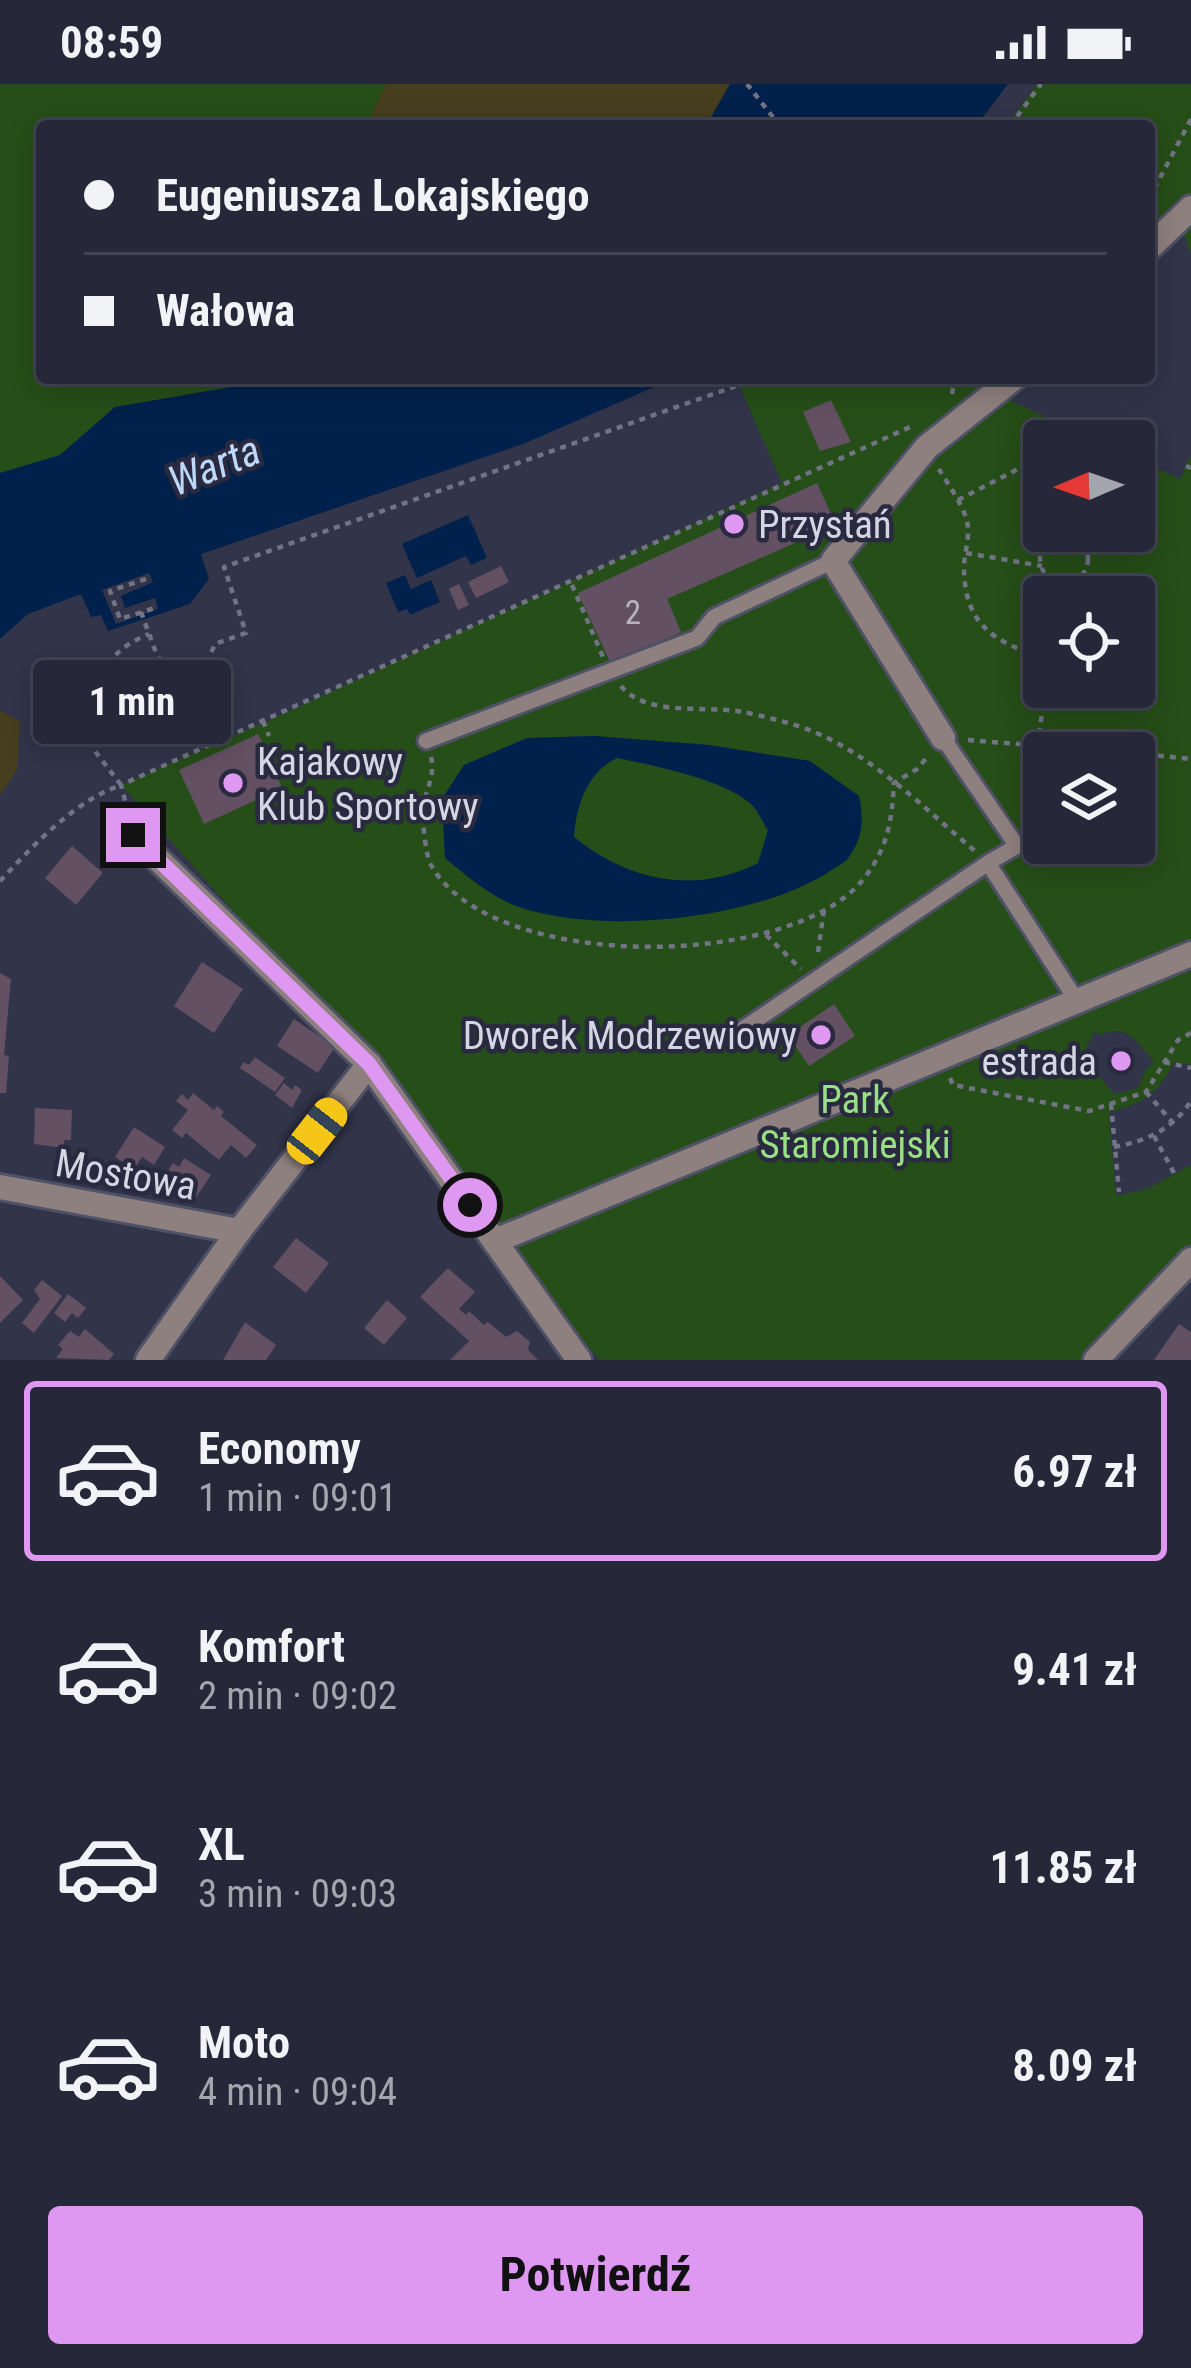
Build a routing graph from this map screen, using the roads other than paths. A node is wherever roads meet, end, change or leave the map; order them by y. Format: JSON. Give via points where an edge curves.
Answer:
{"nodes":[{"id":1,"x":1191,"y":208,"type":"edge"},
{"id":2,"x":1155,"y":242,"type":"edge"},
{"id":3,"x":1007,"y":384,"type":"edge"},
{"id":4,"x":833,"y":561,"type":"junction"},
{"id":5,"x":943,"y":738,"type":"joint"},
{"id":6,"x":426,"y":741,"type":"road end"},
{"id":7,"x":133,"y":835,"type":"road end"},
{"id":8,"x":988,"y":863,"type":"junction"},
{"id":9,"x":1191,"y":954,"type":"edge"},
{"id":10,"x":1077,"y":1001,"type":"junction"},
{"id":11,"x":734,"y":1035,"type":"dead end"},
{"id":12,"x":369,"y":1064,"type":"junction"},
{"id":13,"x":0,"y":1187,"type":"edge"},
{"id":14,"x":239,"y":1231,"type":"junction"},
{"id":15,"x":495,"y":1240,"type":"junction"},
{"id":16,"x":1191,"y":1259,"type":"edge"},
{"id":17,"x":148,"y":1360,"type":"edge"},
{"id":18,"x":579,"y":1360,"type":"edge"},
{"id":19,"x":1096,"y":1360,"type":"edge"}],
"edges":[{"from":1,"to":2,"type":"street"},
{"from":3,"to":4,"type":"street","via":[[927,447]]},
{"from":4,"to":5,"type":"street"},
{"from":4,"to":6,"type":"lane","via":[[713,617],[697,638]]},
{"from":5,"to":8,"type":"lane","via":[[1017,847]]},
{"from":7,"to":12,"type":"street"},
{"from":8,"to":10,"type":"lane"},
{"from":8,"to":11,"type":"lane"},
{"from":9,"to":10,"type":"street"},
{"from":10,"to":15,"type":"street"},
{"from":12,"to":14,"type":"street"},
{"from":12,"to":15,"type":"street"},
{"from":13,"to":14,"type":"street","name":"Mostowa"},
{"from":14,"to":17,"type":"street"},
{"from":15,"to":18,"type":"street"},
{"from":16,"to":19,"type":"street"}]}
